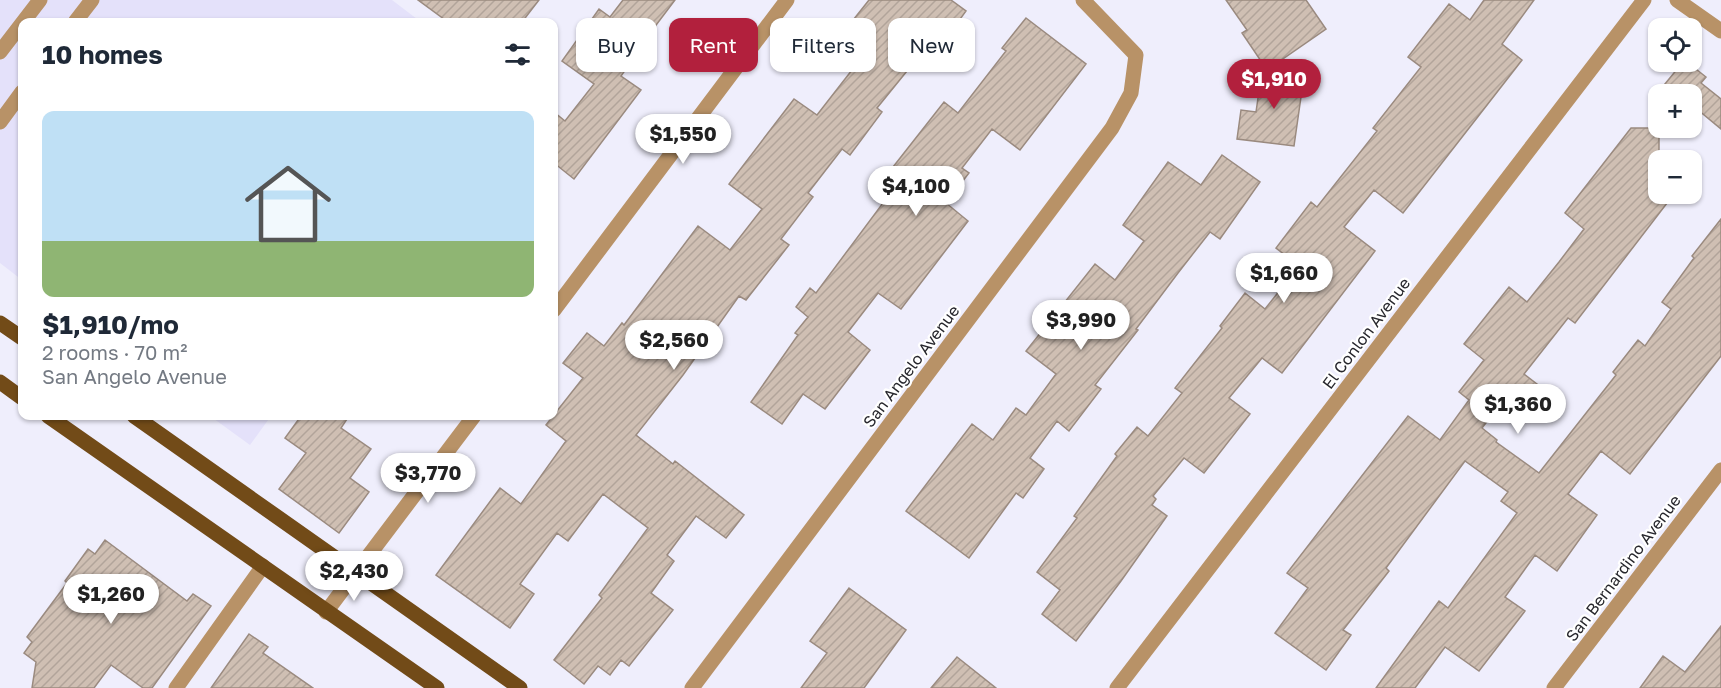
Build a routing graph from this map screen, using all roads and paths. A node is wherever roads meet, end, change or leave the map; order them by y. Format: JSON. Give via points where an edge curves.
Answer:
{"nodes":[{"id":1,"x":40,"y":0,"type":"edge"},
{"id":2,"x":92,"y":0,"type":"edge"},
{"id":3,"x":787,"y":0,"type":"edge"},
{"id":4,"x":1083,"y":0,"type":"edge"},
{"id":5,"x":1644,"y":0,"type":"edge"},
{"id":6,"x":1677,"y":0,"type":"edge"},
{"id":7,"x":26,"y":18,"type":"edge"},
{"id":8,"x":78,"y":18,"type":"edge"},
{"id":9,"x":18,"y":29,"type":"edge"},
{"id":10,"x":1721,"y":31,"type":"edge"},
{"id":11,"x":0,"y":52,"type":"edge"},
{"id":12,"x":18,"y":97,"type":"edge"},
{"id":13,"x":0,"y":122,"type":"edge"},
{"id":14,"x":558,"y":305,"type":"edge"},
{"id":15,"x":0,"y":323,"type":"edge"},
{"id":16,"x":18,"y":335,"type":"edge"},
{"id":17,"x":0,"y":382,"type":"edge"},
{"id":18,"x":18,"y":395,"type":"edge"},
{"id":19,"x":54,"y":420,"type":"edge"},
{"id":20,"x":140,"y":420,"type":"edge"},
{"id":21,"x":471,"y":420,"type":"edge"},
{"id":22,"x":1721,"y":470,"type":"edge"},
{"id":23,"x":262,"y":566,"type":"junction"},
{"id":24,"x":356,"y":572,"type":"junction"},
{"id":25,"x":326,"y":612,"type":"junction"},
{"id":26,"x":176,"y":688,"type":"edge"},
{"id":27,"x":436,"y":688,"type":"edge"},
{"id":28,"x":520,"y":688,"type":"edge"},
{"id":29,"x":692,"y":688,"type":"edge"},
{"id":30,"x":1117,"y":688,"type":"edge"},
{"id":31,"x":1554,"y":688,"type":"edge"}],
"edges":[{"from":1,"to":7,"type":"street"},
{"from":2,"to":8,"type":"street"},
{"from":3,"to":14,"type":"street"},
{"from":4,"to":29,"type":"street","name":"San Angelo Avenue","via":[[1136,55],[1131,93],[1112,128]]},
{"from":5,"to":30,"type":"street","name":"El Conlon Avenue"},
{"from":6,"to":10,"type":"street"},
{"from":9,"to":11,"type":"street"},
{"from":12,"to":13,"type":"street"},
{"from":15,"to":16,"type":"main road"},
{"from":17,"to":18,"type":"main road"},
{"from":19,"to":23,"type":"main road"},
{"from":20,"to":24,"type":"main road"},
{"from":21,"to":24,"type":"street"},
{"from":22,"to":31,"type":"street","name":"San Bernardino Avenue"},
{"from":23,"to":25,"type":"main road"},
{"from":23,"to":26,"type":"street"},
{"from":24,"to":25,"type":"street"},
{"from":24,"to":28,"type":"main road"},
{"from":25,"to":27,"type":"main road"}]}
